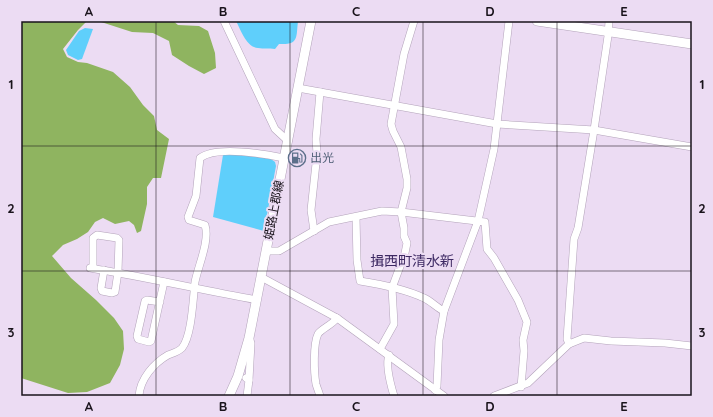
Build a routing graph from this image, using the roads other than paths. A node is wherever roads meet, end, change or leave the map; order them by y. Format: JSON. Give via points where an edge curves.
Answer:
{"nodes":[{"id":1,"x":224,"y":21,"type":"edge"},
{"id":2,"x":312,"y":21,"type":"edge"},
{"id":3,"x":414,"y":21,"type":"edge"},
{"id":4,"x":509,"y":21,"type":"edge"},
{"id":5,"x":537,"y":21,"type":"edge"},
{"id":6,"x":609,"y":21,"type":"edge"},
{"id":7,"x":607,"y":32,"type":"junction"},
{"id":8,"x":692,"y":44,"type":"edge"},
{"id":9,"x":298,"y":88,"type":"junction"},
{"id":10,"x":320,"y":92,"type":"junction"},
{"id":11,"x":395,"y":106,"type":"junction"},
{"id":12,"x":497,"y":124,"type":"junction"},
{"id":13,"x":594,"y":130,"type":"junction"},
{"id":14,"x":288,"y":141,"type":"junction"},
{"id":15,"x":692,"y":147,"type":"edge"},
{"id":16,"x":284,"y":158,"type":"junction"},
{"id":17,"x":401,"y":212,"type":"junction"},
{"id":18,"x":356,"y":217,"type":"junction"},
{"id":19,"x":478,"y":221,"type":"junction"},
{"id":20,"x":314,"y":231,"type":"junction"},
{"id":21,"x":266,"y":251,"type":"junction"},
{"id":22,"x":104,"y":270,"type":"junction"},
{"id":23,"x":118,"y":272,"type":"junction"},
{"id":24,"x":261,"y":277,"type":"junction"},
{"id":25,"x":164,"y":282,"type":"junction"},
{"id":26,"x":195,"y":288,"type":"junction"},
{"id":27,"x":392,"y":288,"type":"junction"},
{"id":28,"x":257,"y":300,"type":"junction"},
{"id":29,"x":160,"y":302,"type":"junction"},
{"id":30,"x":444,"y":311,"type":"junction"},
{"id":31,"x":337,"y":318,"type":"junction"},
{"id":32,"x":249,"y":338,"type":"junction"},
{"id":33,"x":569,"y":344,"type":"junction"},
{"id":34,"x":692,"y":346,"type":"edge"},
{"id":35,"x":380,"y":349,"type":"junction"},
{"id":36,"x":389,"y":355,"type":"junction"},
{"id":37,"x":238,"y":376,"type":"junction"},
{"id":38,"x":249,"y":380,"type":"junction"},
{"id":39,"x":521,"y":387,"type":"junction"},
{"id":40,"x":435,"y":390,"type":"junction"},
{"id":41,"x":139,"y":396,"type":"edge"},
{"id":42,"x":229,"y":396,"type":"edge"},
{"id":43,"x":247,"y":396,"type":"edge"},
{"id":44,"x":320,"y":396,"type":"edge"},
{"id":45,"x":394,"y":396,"type":"edge"},
{"id":46,"x":444,"y":396,"type":"edge"},
{"id":47,"x":494,"y":396,"type":"edge"}],
"edges":[{"from":1,"to":14,"type":"street","via":[[275,129]]},
{"from":2,"to":9,"type":"main road","name":"姫路上郡線"},
{"from":3,"to":11,"type":"street","via":[[404,54]]},
{"from":4,"to":12,"type":"street"},
{"from":5,"to":7,"type":"main road"},
{"from":6,"to":7,"type":"street"},
{"from":7,"to":8,"type":"main road"},
{"from":7,"to":13,"type":"street"},
{"from":9,"to":10,"type":"street"},
{"from":9,"to":14,"type":"main road","name":"姫路上郡線"},
{"from":10,"to":11,"type":"street"},
{"from":10,"to":20,"type":"street","via":[[311,210]]},
{"from":11,"to":12,"type":"street"},
{"from":11,"to":17,"type":"street","via":[[391,124],[401,147],[407,179]]},
{"from":12,"to":13,"type":"street"},
{"from":12,"to":19,"type":"street"},
{"from":13,"to":15,"type":"street"},
{"from":13,"to":33,"type":"street","via":[[574,239],[567,339]]},
{"from":14,"to":16,"type":"main road","name":"姫路上郡線"},
{"from":16,"to":21,"type":"main road","name":"姫路上郡線"},
{"from":16,"to":26,"type":"street","via":[[240,151],[206,153],[200,158],[196,196],[188,217],[188,220],[203,224],[206,229]]},
{"from":17,"to":18,"type":"street","via":[[382,211]]},
{"from":17,"to":19,"type":"street"},
{"from":17,"to":27,"type":"street","via":[[407,242]]},
{"from":18,"to":20,"type":"street","via":[[329,222]]},
{"from":18,"to":27,"type":"street","via":[[360,281]]},
{"from":19,"to":30,"type":"street"},
{"from":19,"to":39,"type":"street","via":[[485,222],[486,249],[515,294],[527,322],[523,340]]},
{"from":20,"to":21,"type":"street","via":[[279,252]]},
{"from":21,"to":24,"type":"main road","name":"姫路上郡線"},
{"from":22,"to":23,"type":"street"},
{"from":22,"to":23,"type":"street","via":[[102,291],[112,293],[115,292]]},
{"from":22,"to":23,"type":"street","via":[[91,268],[93,238],[97,235],[119,240]]},
{"from":23,"to":25,"type":"street"},
{"from":24,"to":28,"type":"main road","name":"姫路上郡線"},
{"from":24,"to":31,"type":"street"},
{"from":25,"to":26,"type":"street"},
{"from":25,"to":29,"type":"street"},
{"from":26,"to":28,"type":"street"},
{"from":26,"to":41,"type":"street","via":[[188,331],[182,347],[150,371]]},
{"from":27,"to":30,"type":"street","via":[[426,298]]},
{"from":27,"to":35,"type":"street","via":[[394,324]]},
{"from":28,"to":32,"type":"main road","name":"姫路上郡線"},
{"from":29,"to":29,"type":"street","via":[[145,301],[136,336],[138,339],[151,341]]},
{"from":30,"to":40,"type":"street"},
{"from":31,"to":35,"type":"street"},
{"from":31,"to":44,"type":"street","via":[[321,330],[316,340],[316,380]]},
{"from":32,"to":37,"type":"main road","name":"姫路上郡線"},
{"from":32,"to":38,"type":"street"},
{"from":33,"to":34,"type":"street","via":[[584,338]]},
{"from":33,"to":39,"type":"street","via":[[532,380]]},
{"from":35,"to":36,"type":"street"},
{"from":36,"to":40,"type":"street"},
{"from":36,"to":45,"type":"street","via":[[389,378]]},
{"from":37,"to":38,"type":"street"},
{"from":37,"to":42,"type":"main road","name":"姫路上郡線"},
{"from":38,"to":43,"type":"street"},
{"from":39,"to":47,"type":"street"},
{"from":40,"to":46,"type":"street"}]}
